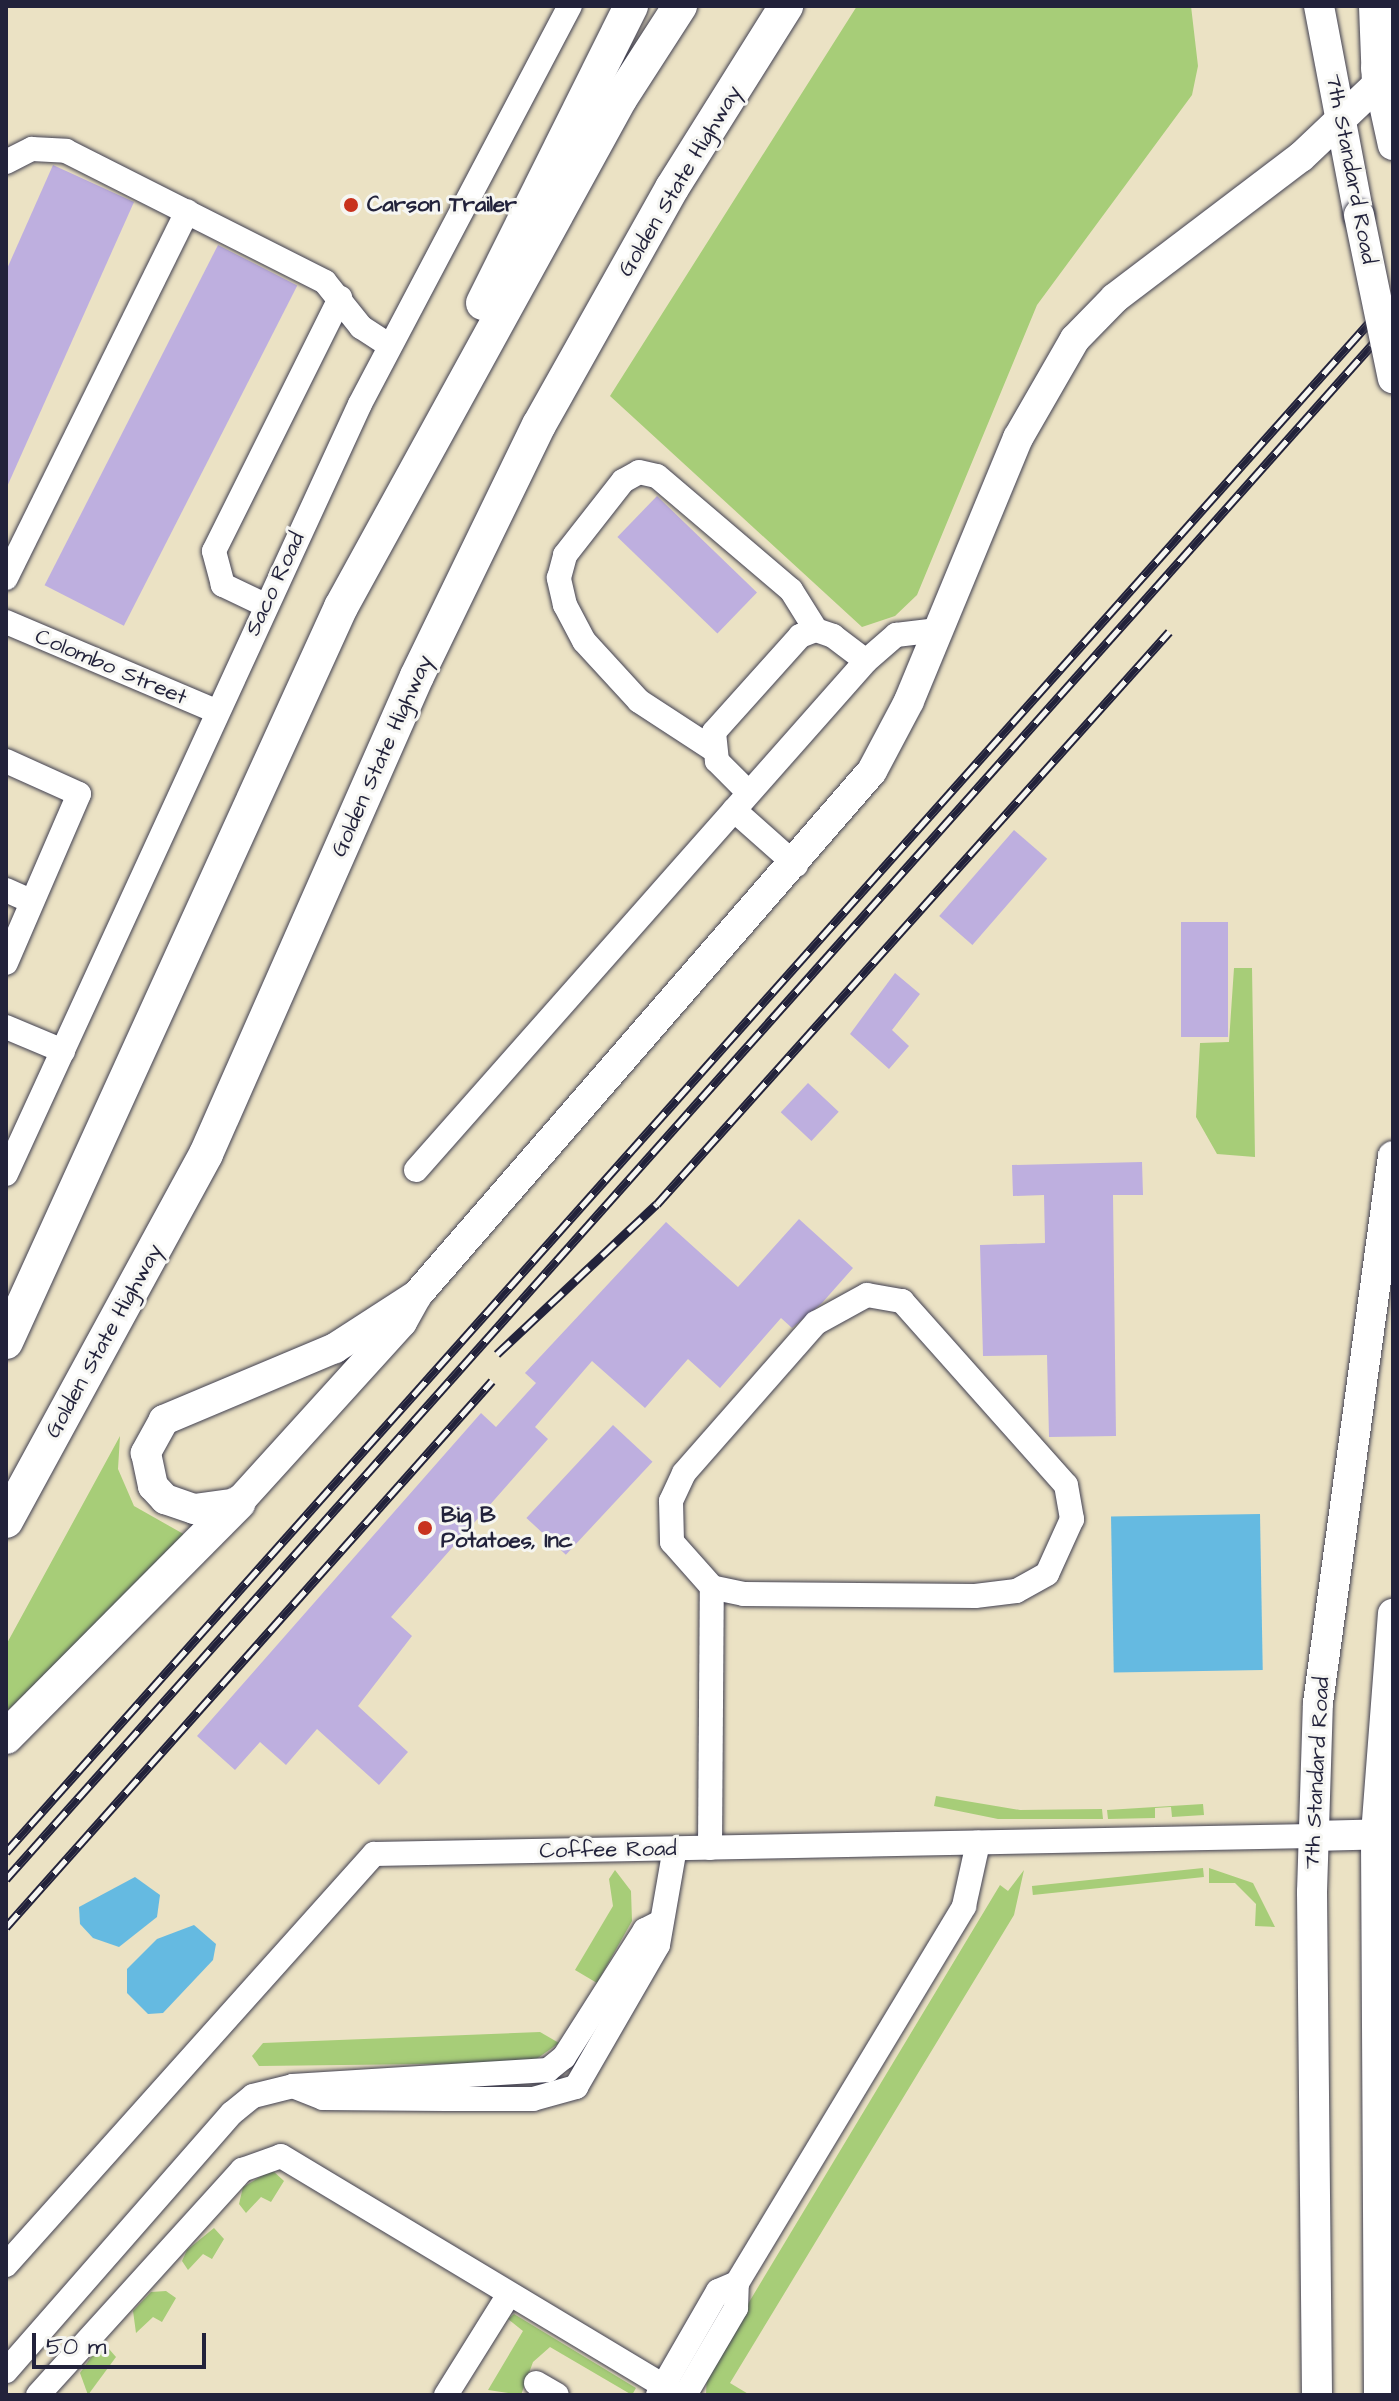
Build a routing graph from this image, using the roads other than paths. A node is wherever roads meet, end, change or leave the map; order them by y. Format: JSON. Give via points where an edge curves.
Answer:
{"nodes":[{"id":1,"x":570,"y":6,"type":"edge"},
{"id":2,"x":631,"y":6,"type":"edge"},
{"id":3,"x":680,"y":6,"type":"edge"},
{"id":4,"x":786,"y":6,"type":"edge"},
{"id":5,"x":1319,"y":6,"type":"edge"},
{"id":6,"x":1361,"y":6,"type":"edge"},
{"id":7,"x":1376,"y":6,"type":"edge"},
{"id":8,"x":1386,"y":77,"type":"edge"},
{"id":9,"x":1341,"y":120,"type":"junction"},
{"id":10,"x":1393,"y":145,"type":"edge"},
{"id":11,"x":6,"y":162,"type":"edge"},
{"id":12,"x":187,"y":211,"type":"junction"},
{"id":13,"x":340,"y":298,"type":"junction"},
{"id":14,"x":389,"y":345,"type":"junction"},
{"id":15,"x":1393,"y":379,"type":"edge"},
{"id":16,"x":6,"y":578,"type":"edge"},
{"id":17,"x":265,"y":605,"type":"junction"},
{"id":18,"x":341,"y":607,"type":"junction"},
{"id":19,"x":6,"y":622,"type":"edge"},
{"id":20,"x":816,"y":630,"type":"junction"},
{"id":21,"x":938,"y":630,"type":"junction"},
{"id":22,"x":866,"y":661,"type":"junction"},
{"id":23,"x":216,"y":711,"type":"junction"},
{"id":24,"x":711,"y":748,"type":"junction"},
{"id":25,"x":6,"y":761,"type":"edge"},
{"id":26,"x":741,"y":801,"type":"junction"},
{"id":27,"x":796,"y":865,"type":"junction"},
{"id":28,"x":6,"y":890,"type":"edge"},
{"id":29,"x":31,"y":901,"type":"junction"},
{"id":30,"x":6,"y":963,"type":"edge"},
{"id":31,"x":6,"y":1027,"type":"edge"},
{"id":32,"x":63,"y":1051,"type":"junction"},
{"id":33,"x":1393,"y":1156,"type":"edge"},
{"id":34,"x":416,"y":1170,"type":"dead end"},
{"id":35,"x":6,"y":1174,"type":"edge"},
{"id":36,"x":417,"y":1295,"type":"junction"},
{"id":37,"x":6,"y":1342,"type":"edge"},
{"id":38,"x":238,"y":1503,"type":"junction"},
{"id":39,"x":6,"y":1521,"type":"edge"},
{"id":40,"x":712,"y":1587,"type":"junction"},
{"id":41,"x":1393,"y":1614,"type":"edge"},
{"id":42,"x":6,"y":1737,"type":"edge"},
{"id":43,"x":1384,"y":1834,"type":"edge"},
{"id":44,"x":1312,"y":1836,"type":"junction"},
{"id":45,"x":978,"y":1843,"type":"junction"},
{"id":46,"x":675,"y":1848,"type":"junction"},
{"id":47,"x":710,"y":1848,"type":"junction"},
{"id":48,"x":6,"y":2265,"type":"edge"},
{"id":49,"x":509,"y":2294,"type":"junction"},
{"id":50,"x":6,"y":2371,"type":"edge"},
{"id":51,"x":671,"y":2393,"type":"edge"},
{"id":52,"x":38,"y":2395,"type":"edge"},
{"id":53,"x":446,"y":2395,"type":"edge"},
{"id":54,"x":1317,"y":2395,"type":"edge"},
{"id":55,"x":1379,"y":2395,"type":"edge"}],
"edges":[{"from":1,"to":14,"type":"street","name":"Saco Road"},
{"from":2,"to":18,"type":"highway"},
{"from":3,"to":18,"type":"highway","via":[[620,99]]},
{"from":4,"to":39,"type":"highway","name":"Golden State Highway","via":[[672,188],[539,425],[417,676],[206,1154]]},
{"from":5,"to":9,"type":"main road","name":"7th Standard Road"},
{"from":6,"to":8,"type":"main road","name":"7th Standard Road"},
{"from":7,"to":8,"type":"highway"},
{"from":8,"to":9,"type":"main road"},
{"from":8,"to":10,"type":"main road","name":"7th Standard Road"},
{"from":9,"to":15,"type":"main road","name":"7th Standard Road","bridge":true},
{"from":9,"to":21,"type":"main road","via":[[1213,229],[1115,298],[1075,339],[1018,438]]},
{"from":11,"to":12,"type":"street","via":[[32,149],[66,151]]},
{"from":12,"to":13,"type":"street","via":[[325,282]]},
{"from":12,"to":16,"type":"street"},
{"from":13,"to":14,"type":"street","via":[[361,327]]},
{"from":13,"to":17,"type":"street","via":[[214,551],[223,585]]},
{"from":14,"to":17,"type":"street","name":"Saco Road"},
{"from":17,"to":23,"type":"street","name":"Saco Road"},
{"from":18,"to":37,"type":"highway"},
{"from":19,"to":23,"type":"street","name":"Colombo Street"},
{"from":20,"to":22,"type":"street"},
{"from":20,"to":24,"type":"street","via":[[800,636],[714,732]]},
{"from":20,"to":24,"type":"street","via":[[791,590],[657,476],[639,472],[623,481],[565,555],[559,578],[565,605],[584,641],[639,701]]},
{"from":21,"to":22,"type":"street","via":[[896,635]]},
{"from":21,"to":27,"type":"main road","via":[[872,771]]},
{"from":22,"to":26,"type":"street"},
{"from":23,"to":32,"type":"street","name":"Saco Road"},
{"from":24,"to":26,"type":"street"},
{"from":25,"to":29,"type":"street","via":[[79,794]]},
{"from":26,"to":27,"type":"street"},
{"from":26,"to":34,"type":"street"},
{"from":27,"to":36,"type":"main road"},
{"from":28,"to":29,"type":"street"},
{"from":29,"to":30,"type":"street"},
{"from":31,"to":32,"type":"street"},
{"from":32,"to":35,"type":"street","name":"Saco Road"},
{"from":33,"to":44,"type":"main road","name":"7th Standard Road","via":[[1323,1650]]},
{"from":36,"to":38,"type":"main road","via":[[402,1322]]},
{"from":36,"to":38,"type":"main road","via":[[335,1348],[185,1407],[151,1435],[146,1470],[165,1499],[207,1510]]},
{"from":38,"to":42,"type":"highway"},
{"from":40,"to":40,"type":"street","via":[[672,1542],[671,1501],[684,1473],[816,1323],[867,1295],[902,1301],[1066,1485],[1072,1519],[1065,1546],[1047,1574],[1016,1591],[744,1594]]},
{"from":40,"to":47,"type":"street"},
{"from":41,"to":43,"type":"main road"},
{"from":43,"to":44,"type":"main road","name":"Coffee Road"},
{"from":43,"to":55,"type":"main road"},
{"from":44,"to":45,"type":"street","name":"Coffee Road"},
{"from":44,"to":54,"type":"main road","name":"7th Standard Road"},
{"from":45,"to":47,"type":"street","name":"Coffee Road"},
{"from":45,"to":51,"type":"street","via":[[964,1906],[737,2283],[718,2291]]},
{"from":46,"to":47,"type":"street","name":"Coffee Road"},
{"from":46,"to":48,"type":"street","name":"Coffee Road","via":[[374,1854]]},
{"from":46,"to":50,"type":"street","via":[[659,1923],[645,1930],[572,2045],[548,2070],[293,2086],[253,2096],[232,2113]]},
{"from":49,"to":51,"type":"street"},
{"from":49,"to":52,"type":"street","via":[[281,2156],[242,2170]]},
{"from":49,"to":53,"type":"street"}]}
